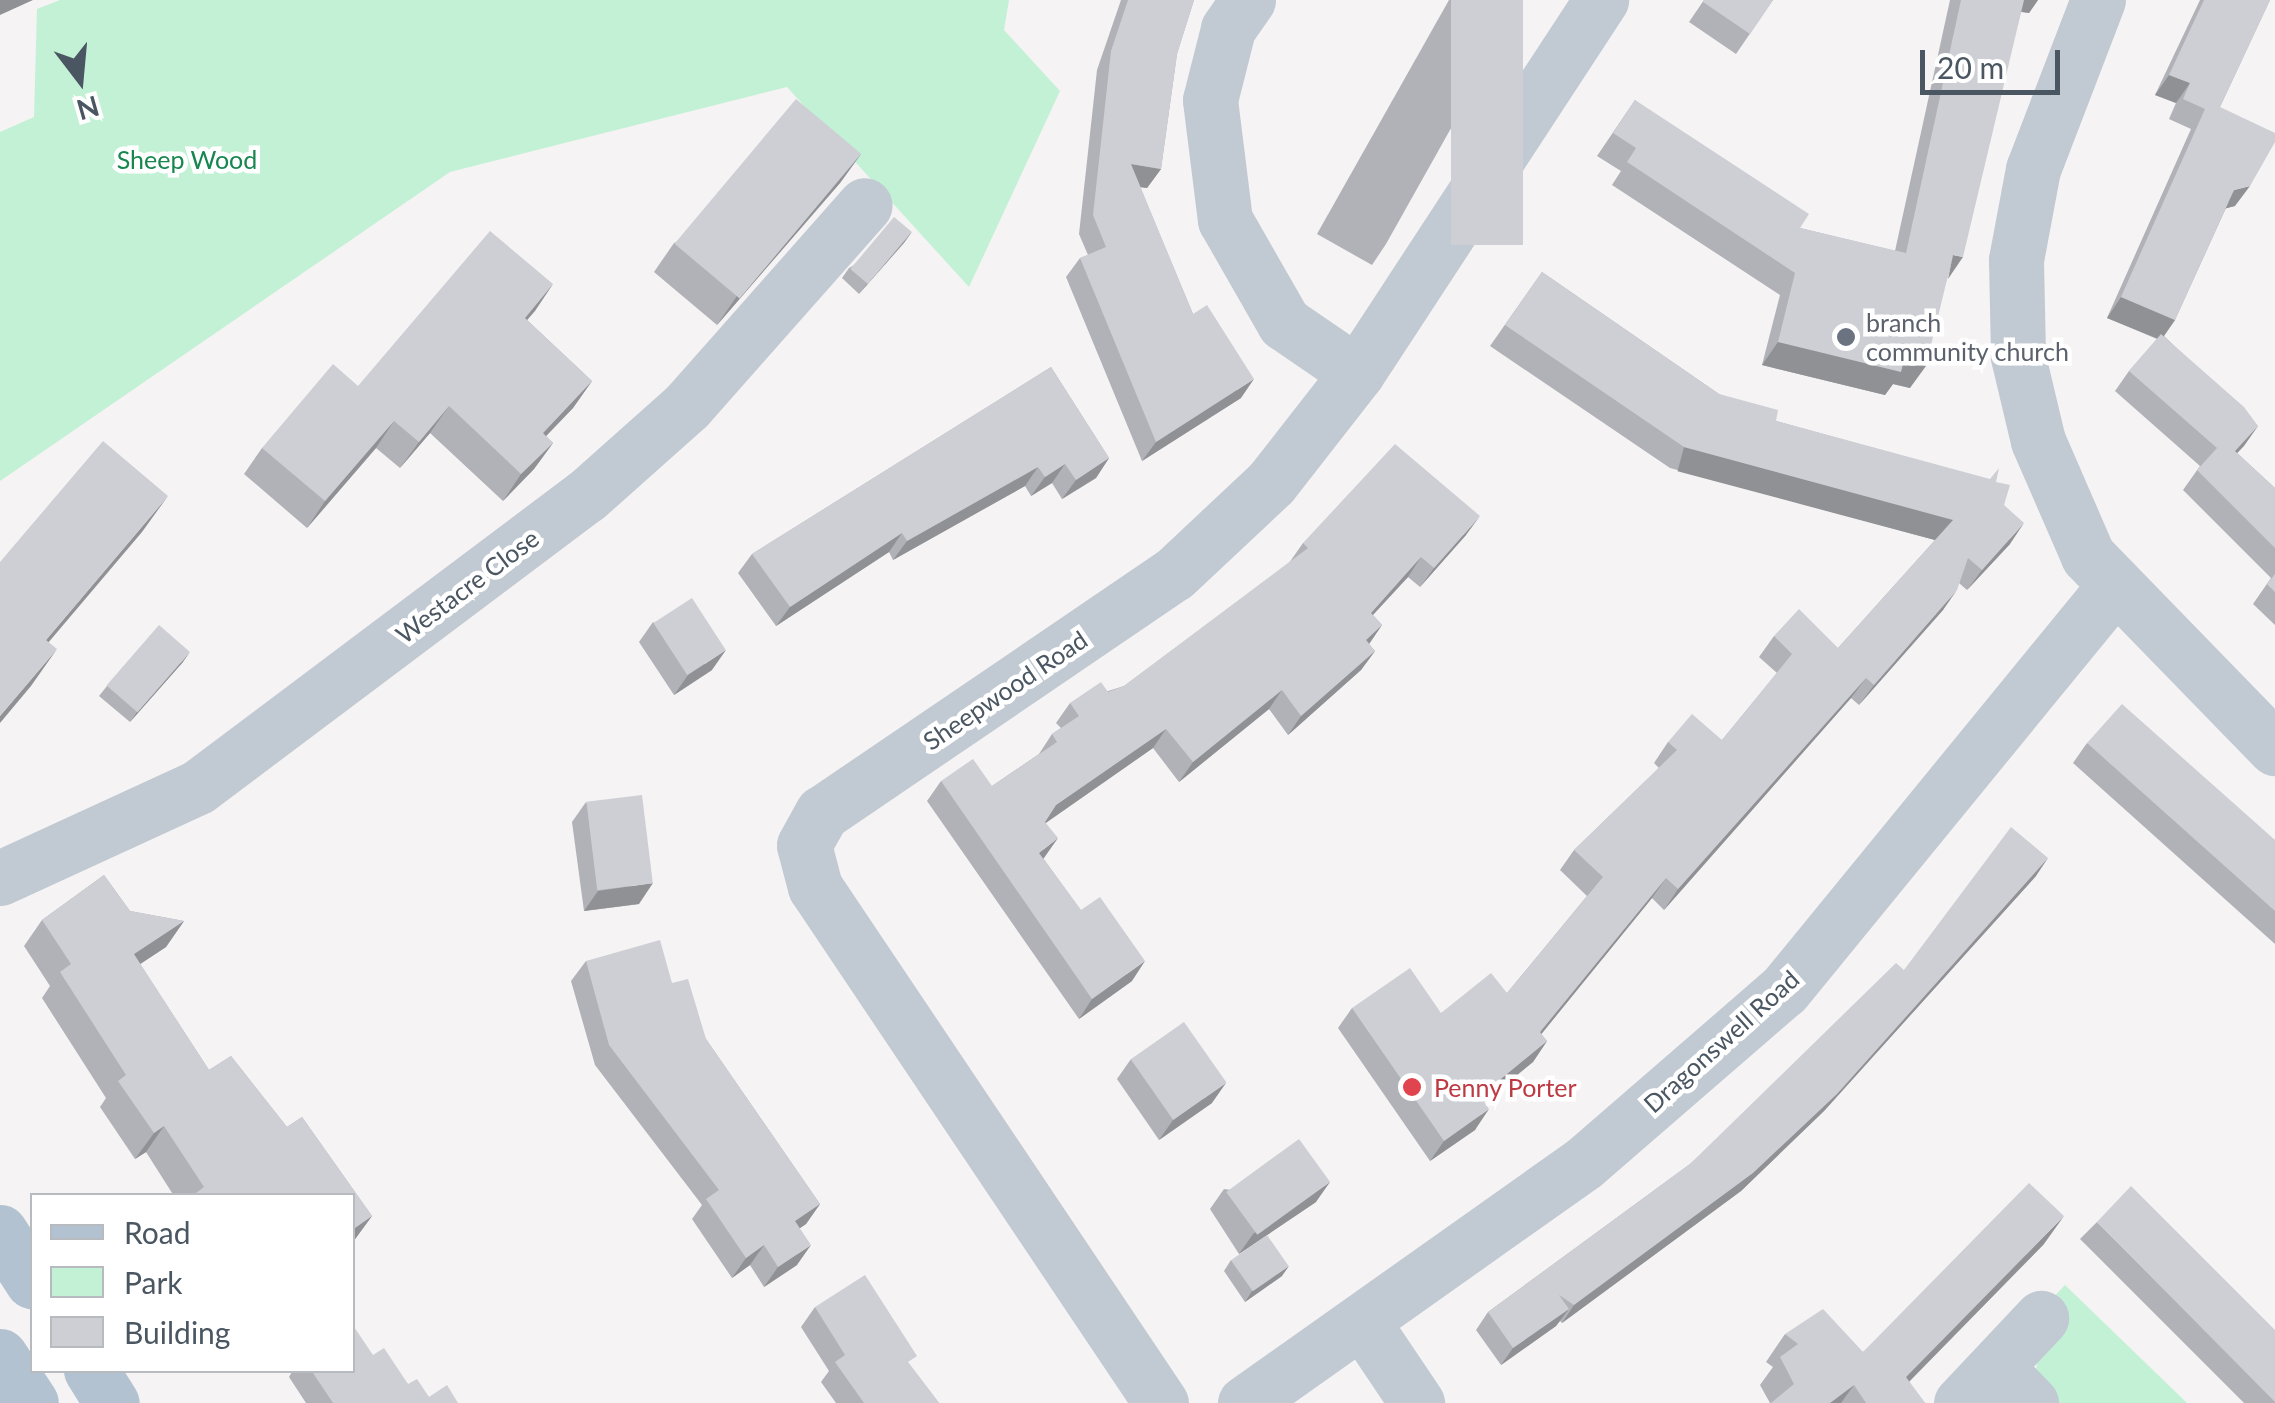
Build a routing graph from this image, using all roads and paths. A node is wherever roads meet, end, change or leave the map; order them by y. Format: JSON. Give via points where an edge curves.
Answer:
{"nodes":[{"id":1,"x":1248,"y":0,"type":"edge"},
{"id":2,"x":1601,"y":0,"type":"edge"},
{"id":3,"x":2098,"y":0,"type":"edge"},
{"id":4,"x":865,"y":205,"type":"dead end"},
{"id":5,"x":1357,"y":373,"type":"junction"},
{"id":6,"x":2112,"y":589,"type":"junction"},
{"id":7,"x":2275,"y":748,"type":"edge"},
{"id":8,"x":0,"y":878,"type":"edge"},
{"id":9,"x":0,"y":1232,"type":"edge"},
{"id":10,"x":30,"y":1278,"type":"edge"},
{"id":11,"x":2041,"y":1318,"type":"dead end"},
{"id":12,"x":1362,"y":1321,"type":"junction"},
{"id":13,"x":0,"y":1356,"type":"edge"},
{"id":14,"x":93,"y":1373,"type":"edge"},
{"id":15,"x":1996,"y":1391,"type":"edge"},
{"id":16,"x":31,"y":1403,"type":"edge"},
{"id":17,"x":112,"y":1403,"type":"edge"},
{"id":18,"x":1161,"y":1403,"type":"edge"},
{"id":19,"x":1245,"y":1403,"type":"edge"},
{"id":20,"x":1417,"y":1403,"type":"edge"}],
"edges":[{"from":1,"to":5,"type":"street","via":[[1228,29],[1210,100],[1225,220],[1284,323]]},
{"from":2,"to":5,"type":"street","name":"Sheepwood Road"},
{"from":3,"to":6,"type":"street","via":[[2033,169],[2016,260],[2017,337],[2060,500]]},
{"from":4,"to":8,"type":"street","name":"Westacre Close","via":[[687,406],[586,496],[198,787]]},
{"from":5,"to":18,"type":"street","name":"Sheepwood Road","via":[[1271,483],[1174,574],[822,812],[804,845],[815,887]]},
{"from":6,"to":7,"type":"street"},
{"from":6,"to":12,"type":"street","name":"Dragonswell Road","via":[[1784,990],[1584,1163]]},
{"from":9,"to":10,"type":"main road"},
{"from":11,"to":15,"type":"street"},
{"from":12,"to":19,"type":"street","name":"Dragonswell Road"},
{"from":12,"to":20,"type":"street"},
{"from":13,"to":16,"type":"main road"},
{"from":14,"to":17,"type":"main road"}]}
